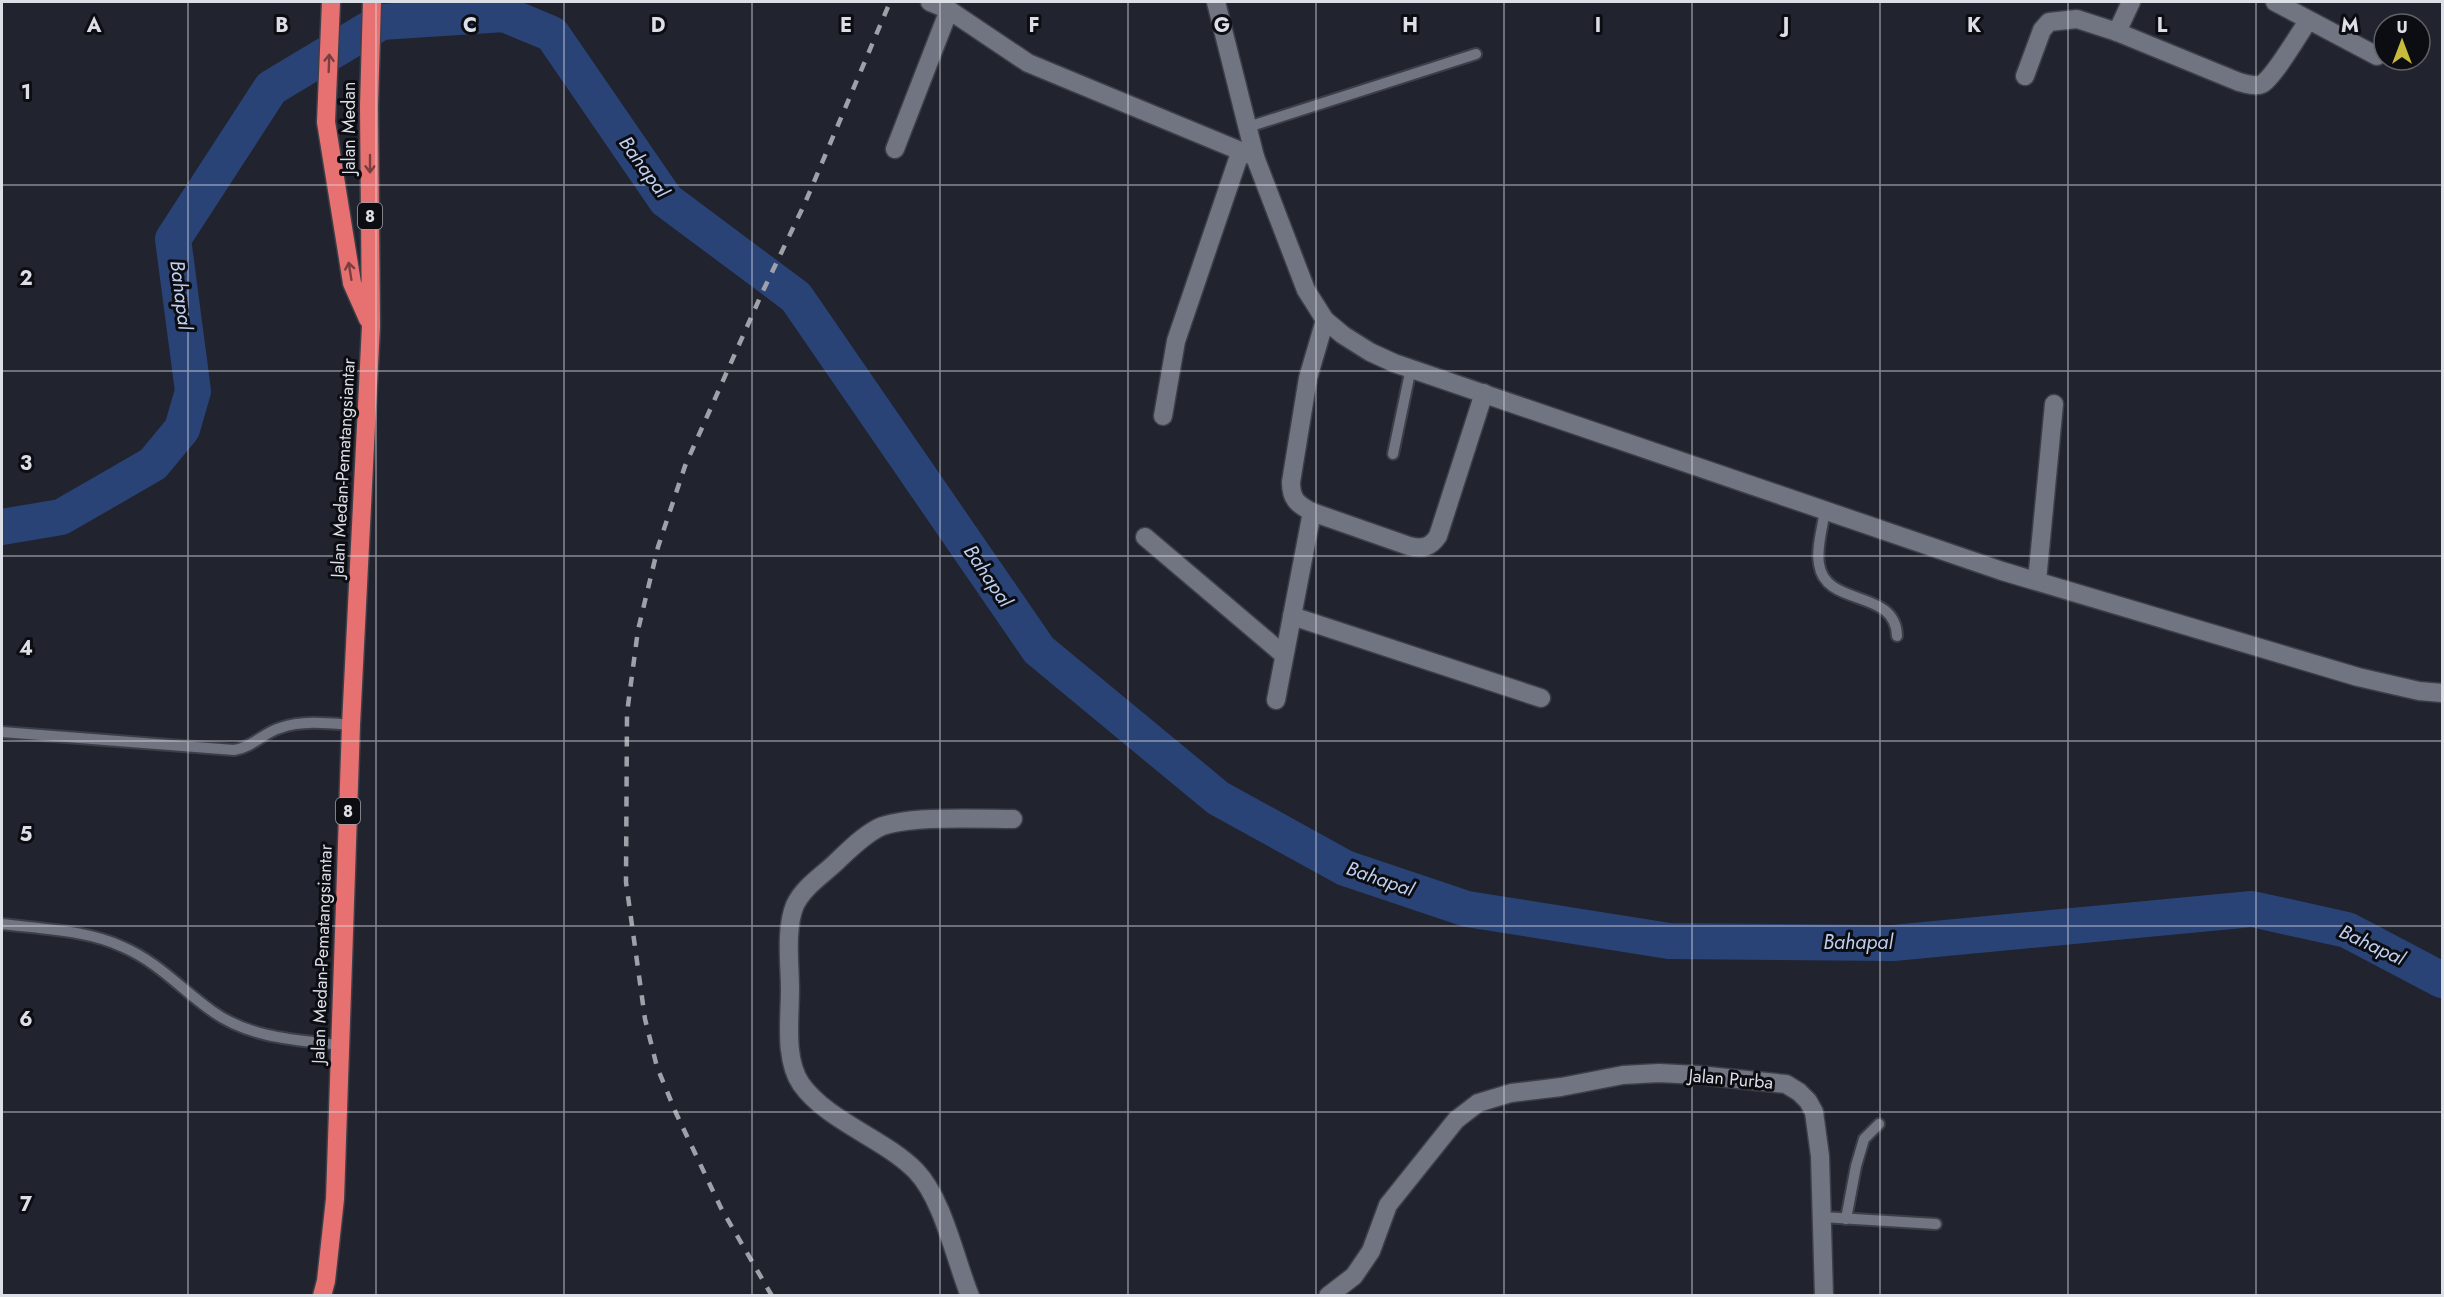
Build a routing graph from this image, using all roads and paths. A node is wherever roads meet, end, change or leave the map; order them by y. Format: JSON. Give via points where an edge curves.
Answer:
{"nodes":[{"id":1,"x":332,"y":2,"type":"edge"},
{"id":2,"x":372,"y":2,"type":"edge"},
{"id":3,"x":930,"y":2,"type":"edge"},
{"id":4,"x":1216,"y":2,"type":"edge"},
{"id":5,"x":2131,"y":2,"type":"edge"},
{"id":6,"x":2275,"y":2,"type":"edge"},
{"id":7,"x":949,"y":10,"type":"junction"},
{"id":8,"x":2308,"y":21,"type":"junction"},
{"id":9,"x":2117,"y":32,"type":"junction"},
{"id":10,"x":1476,"y":54,"type":"dead end"},
{"id":11,"x":2372,"y":55,"type":"edge"},
{"id":12,"x":2025,"y":76,"type":"dead end"},
{"id":13,"x":1248,"y":127,"type":"junction"},
{"id":14,"x":895,"y":149,"type":"dead end"},
{"id":15,"x":1247,"y":155,"type":"junction"},
{"id":16,"x":1325,"y":320,"type":"junction"},
{"id":17,"x":371,"y":326,"type":"junction"},
{"id":18,"x":1411,"y":368,"type":"junction"},
{"id":19,"x":1484,"y":393,"type":"junction"},
{"id":20,"x":2054,"y":404,"type":"dead end"},
{"id":21,"x":1163,"y":416,"type":"dead end"},
{"id":22,"x":1393,"y":454,"type":"dead end"},
{"id":23,"x":1825,"y":509,"type":"junction"},
{"id":24,"x":1312,"y":512,"type":"junction"},
{"id":25,"x":1145,"y":537,"type":"dead end"},
{"id":26,"x":2037,"y":581,"type":"junction"},
{"id":27,"x":1292,"y":616,"type":"junction"},
{"id":28,"x":1898,"y":636,"type":"dead end"},
{"id":29,"x":1284,"y":655,"type":"junction"},
{"id":30,"x":2442,"y":693,"type":"edge"},
{"id":31,"x":1541,"y":698,"type":"dead end"},
{"id":32,"x":1276,"y":700,"type":"dead end"},
{"id":33,"x":351,"y":725,"type":"junction"},
{"id":34,"x":2,"y":732,"type":"edge"},
{"id":35,"x":1013,"y":819,"type":"dead end"},
{"id":36,"x":2,"y":924,"type":"edge"},
{"id":37,"x":340,"y":1044,"type":"junction"},
{"id":38,"x":1879,"y":1124,"type":"dead end"},
{"id":39,"x":1822,"y":1217,"type":"junction"},
{"id":40,"x":1846,"y":1219,"type":"junction"},
{"id":41,"x":1936,"y":1224,"type":"dead end"},
{"id":42,"x":322,"y":1296,"type":"edge"},
{"id":43,"x":970,"y":1296,"type":"edge"},
{"id":44,"x":1328,"y":1296,"type":"edge"},
{"id":45,"x":1824,"y":1296,"type":"edge"}],
"edges":[{"from":17,"to":1,"type":"highway","number":"8","one_way":true,"via":[[352,283],[326,122]]},
{"from":2,"to":17,"type":"highway","name":"Jalan Medan","number":"8","one_way":true},
{"from":3,"to":7,"type":"street"},
{"from":4,"to":13,"type":"street"},
{"from":5,"to":9,"type":"street"},
{"from":6,"to":8,"type":"street"},
{"from":7,"to":14,"type":"street"},
{"from":7,"to":15,"type":"street","via":[[1028,63]]},
{"from":8,"to":9,"type":"street","via":[[2270,77],[2262,84],[2251,85]]},
{"from":8,"to":11,"type":"street"},
{"from":9,"to":12,"type":"street","via":[[2077,19],[2049,22],[2042,30]]},
{"from":10,"to":13,"type":"lane"},
{"from":13,"to":15,"type":"street"},
{"from":15,"to":16,"type":"street","via":[[1306,290]]},
{"from":15,"to":21,"type":"street","via":[[1176,341]]},
{"from":16,"to":18,"type":"street","via":[[1370,352]]},
{"from":16,"to":24,"type":"street","via":[[1308,378],[1291,482],[1292,498]]},
{"from":17,"to":33,"type":"highway","name":"Jalan Medan-Pematangsiantar","number":"8"},
{"from":18,"to":19,"type":"street"},
{"from":18,"to":22,"type":"lane"},
{"from":19,"to":23,"type":"street"},
{"from":19,"to":24,"type":"street","via":[[1433,544],[1425,548],[1409,546]]},
{"from":20,"to":26,"type":"street"},
{"from":23,"to":26,"type":"street"},
{"from":23,"to":28,"type":"lane","via":[[1819,552],[1823,579],[1832,588],[1887,611]]},
{"from":24,"to":27,"type":"street"},
{"from":25,"to":29,"type":"street"},
{"from":26,"to":30,"type":"street","via":[[2358,677]]},
{"from":27,"to":29,"type":"street"},
{"from":27,"to":31,"type":"street"},
{"from":29,"to":32,"type":"street"},
{"from":33,"to":34,"type":"lane","via":[[295,724],[234,750]]},
{"from":33,"to":37,"type":"highway","name":"Jalan Medan-Pematangsiantar","number":"8"},
{"from":35,"to":43,"type":"street","via":[[910,822],[878,828],[806,890],[795,905],[790,927],[790,1037],[793,1065],[800,1083],[818,1102],[906,1162],[925,1182],[936,1201]]},
{"from":36,"to":37,"type":"lane","via":[[123,946],[161,969],[213,1012],[248,1030]]},
{"from":37,"to":42,"type":"highway","name":"Jalan Medan-Pematangsiantar","number":"8","via":[[335,1198]]},
{"from":38,"to":40,"type":"lane","via":[[1864,1139]]},
{"from":39,"to":40,"type":"lane"},
{"from":39,"to":44,"type":"street","name":"Jalan Purba","via":[[1814,1112],[1799,1092],[1786,1084],[1698,1075],[1623,1075],[1511,1093],[1478,1103],[1456,1120],[1388,1205],[1371,1251],[1354,1276]]},
{"from":39,"to":45,"type":"street","name":"Jalan Purba"},
{"from":40,"to":41,"type":"lane"}]}
